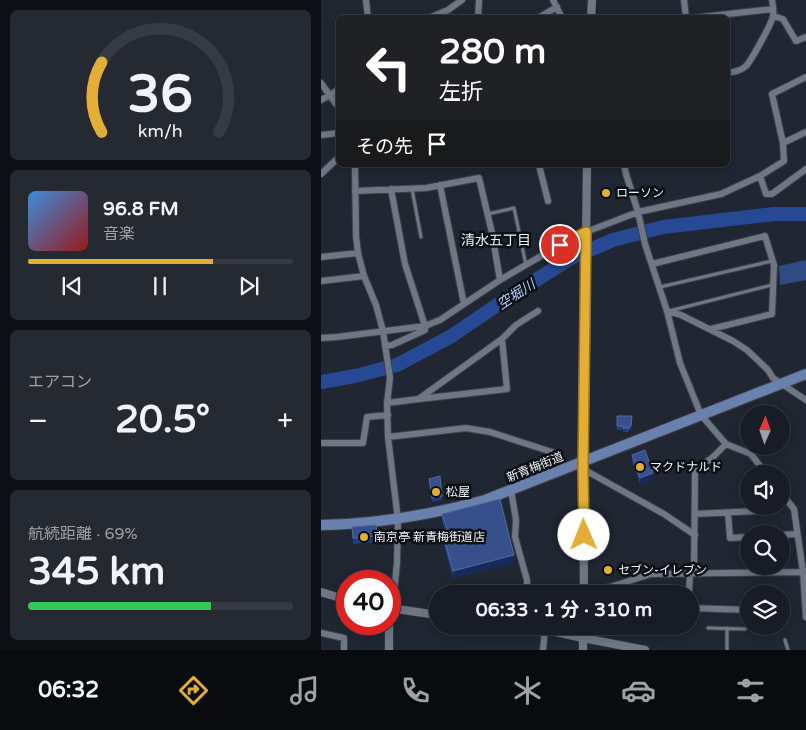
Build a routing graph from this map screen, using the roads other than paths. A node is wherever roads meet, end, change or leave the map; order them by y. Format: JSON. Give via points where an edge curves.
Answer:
{"nodes":[{"id":1,"x":366,"y":0,"type":"edge"},
{"id":2,"x":462,"y":0,"type":"edge"},
{"id":3,"x":479,"y":0,"type":"edge"},
{"id":4,"x":592,"y":0,"type":"edge"},
{"id":5,"x":684,"y":0,"type":"edge"},
{"id":6,"x":773,"y":0,"type":"edge"},
{"id":7,"x":555,"y":3,"type":"edge"},
{"id":8,"x":773,"y":13,"type":"junction"},
{"id":9,"x":368,"y":15,"type":"edge"},
{"id":10,"x":436,"y":15,"type":"edge"},
{"id":11,"x":478,"y":15,"type":"edge"},
{"id":12,"x":541,"y":15,"type":"edge"},
{"id":13,"x":561,"y":15,"type":"edge"},
{"id":14,"x":591,"y":15,"type":"edge"},
{"id":15,"x":686,"y":15,"type":"edge"},
{"id":16,"x":730,"y":16,"type":"edge"},
{"id":17,"x":806,"y":38,"type":"edge"},
{"id":18,"x":730,"y":72,"type":"edge"},
{"id":19,"x":806,"y":77,"type":"edge"},
{"id":20,"x":321,"y":83,"type":"edge"},
{"id":21,"x":336,"y":91,"type":"edge"},
{"id":22,"x":330,"y":95,"type":"junction"},
{"id":23,"x":321,"y":100,"type":"edge"},
{"id":24,"x":336,"y":104,"type":"edge"},
{"id":25,"x":806,"y":132,"type":"edge"},
{"id":26,"x":336,"y":134,"type":"edge"},
{"id":27,"x":321,"y":135,"type":"edge"},
{"id":28,"x":783,"y":143,"type":"junction"},
{"id":29,"x":336,"y":160,"type":"edge"},
{"id":30,"x":355,"y":167,"type":"edge"},
{"id":31,"x":540,"y":167,"type":"edge"},
{"id":32,"x":587,"y":167,"type":"edge"},
{"id":33,"x":624,"y":167,"type":"edge"},
{"id":34,"x":806,"y":169,"type":"edge"},
{"id":35,"x":321,"y":174,"type":"edge"},
{"id":36,"x":760,"y":176,"type":"junction"},
{"id":37,"x":440,"y":186,"type":"junction"},
{"id":38,"x":412,"y":188,"type":"junction"},
{"id":39,"x":391,"y":189,"type":"junction"},
{"id":40,"x":355,"y":191,"type":"junction"},
{"id":41,"x":548,"y":200,"type":"dead end"},
{"id":42,"x":638,"y":213,"type":"junction"},
{"id":43,"x":487,"y":214,"type":"junction"},
{"id":44,"x":586,"y":234,"type":"junction"},
{"id":45,"x":421,"y":237,"type":"dead end"},
{"id":46,"x":358,"y":253,"type":"junction"},
{"id":47,"x":321,"y":257,"type":"edge"},
{"id":48,"x":773,"y":261,"type":"junction"},
{"id":49,"x":652,"y":264,"type":"junction"},
{"id":50,"x":526,"y":266,"type":"junction"},
{"id":51,"x":364,"y":276,"type":"junction"},
{"id":52,"x":500,"y":280,"type":"junction"},
{"id":53,"x":321,"y":281,"type":"edge"},
{"id":54,"x":773,"y":285,"type":"junction"},
{"id":55,"x":660,"y":287,"type":"junction"},
{"id":56,"x":464,"y":304,"type":"junction"},
{"id":57,"x":538,"y":311,"type":"dead end"},
{"id":58,"x":667,"y":311,"type":"junction"},
{"id":59,"x":425,"y":326,"type":"junction"},
{"id":60,"x":711,"y":329,"type":"junction"},
{"id":61,"x":383,"y":331,"type":"junction"},
{"id":62,"x":321,"y":338,"type":"edge"},
{"id":63,"x":502,"y":339,"type":"junction"},
{"id":64,"x":386,"y":347,"type":"junction"},
{"id":65,"x":806,"y":374,"type":"edge"},
{"id":66,"x":781,"y":384,"type":"junction"},
{"id":67,"x":419,"y":398,"type":"junction"},
{"id":68,"x":806,"y":400,"type":"edge"},
{"id":69,"x":387,"y":403,"type":"junction"},
{"id":70,"x":388,"y":415,"type":"junction"},
{"id":71,"x":701,"y":415,"type":"junction"},
{"id":72,"x":388,"y":437,"type":"junction"},
{"id":73,"x":321,"y":443,"type":"edge"},
{"id":74,"x":726,"y":444,"type":"junction"},
{"id":75,"x":583,"y":465,"type":"junction"},
{"id":76,"x":760,"y":465,"type":"edge"},
{"id":77,"x":564,"y":469,"type":"junction"},
{"id":78,"x":511,"y":490,"type":"junction"},
{"id":79,"x":790,"y":504,"type":"edge"},
{"id":80,"x":740,"y":512,"type":"edge"},
{"id":81,"x":728,"y":513,"type":"junction"},
{"id":82,"x":695,"y":514,"type":"junction"},
{"id":83,"x":398,"y":520,"type":"junction"},
{"id":84,"x":321,"y":525,"type":"edge"},
{"id":85,"x":790,"y":534,"type":"edge"},
{"id":86,"x":797,"y":534,"type":"junction"},
{"id":87,"x":695,"y":535,"type":"junction"},
{"id":88,"x":740,"y":537,"type":"edge"},
{"id":89,"x":396,"y":570,"type":"edge"},
{"id":90,"x":804,"y":572,"type":"edge"},
{"id":91,"x":692,"y":573,"type":"junction"},
{"id":92,"x":527,"y":585,"type":"edge"},
{"id":93,"x":584,"y":585,"type":"edge"},
{"id":94,"x":619,"y":585,"type":"edge"},
{"id":95,"x":690,"y":585,"type":"edge"},
{"id":96,"x":321,"y":592,"type":"edge"},
{"id":97,"x":336,"y":597,"type":"edge"},
{"id":98,"x":699,"y":608,"type":"edge"},
{"id":99,"x":401,"y":610,"type":"edge"},
{"id":100,"x":740,"y":610,"type":"edge"},
{"id":101,"x":429,"y":613,"type":"edge"},
{"id":102,"x":806,"y":618,"type":"edge"},
{"id":103,"x":708,"y":628,"type":"dead end"},
{"id":104,"x":727,"y":628,"type":"junction"},
{"id":105,"x":740,"y":629,"type":"edge"},
{"id":106,"x":321,"y":633,"type":"edge"},
{"id":107,"x":389,"y":635,"type":"edge"},
{"id":108,"x":544,"y":635,"type":"edge"},
{"id":109,"x":570,"y":635,"type":"edge"},
{"id":110,"x":583,"y":638,"type":"junction"},
{"id":111,"x":785,"y":640,"type":"dead end"},
{"id":112,"x":344,"y":650,"type":"edge"},
{"id":113,"x":389,"y":650,"type":"edge"},
{"id":114,"x":543,"y":650,"type":"edge"},
{"id":115,"x":583,"y":650,"type":"edge"},
{"id":116,"x":645,"y":650,"type":"edge"},
{"id":117,"x":727,"y":650,"type":"edge"},
{"id":118,"x":788,"y":650,"type":"edge"}],
"edges":[{"from":1,"to":9,"type":"street"},
{"from":2,"to":10,"type":"street"},
{"from":3,"to":11,"type":"street"},
{"from":4,"to":14,"type":"street"},
{"from":5,"to":15,"type":"street"},
{"from":6,"to":8,"type":"street"},
{"from":7,"to":12,"type":"street"},
{"from":7,"to":13,"type":"street"},
{"from":8,"to":16,"type":"street"},
{"from":8,"to":17,"type":"street","via":[[783,19],[796,41]]},
{"from":8,"to":18,"type":"street","via":[[747,65]]},
{"from":19,"to":28,"type":"street","via":[[772,94]]},
{"from":20,"to":22,"type":"street"},
{"from":21,"to":22,"type":"street"},
{"from":22,"to":23,"type":"street"},
{"from":22,"to":24,"type":"street"},
{"from":25,"to":28,"type":"street"},
{"from":26,"to":27,"type":"street"},
{"from":28,"to":36,"type":"street","via":[[784,161]]},
{"from":29,"to":35,"type":"street"},
{"from":30,"to":40,"type":"street"},
{"from":31,"to":41,"type":"street"},
{"from":32,"to":44,"type":"street"},
{"from":33,"to":42,"type":"street"},
{"from":34,"to":36,"type":"street","via":[[772,194],[767,194]]},
{"from":36,"to":42,"type":"street","via":[[721,194]]},
{"from":37,"to":38,"type":"street"},
{"from":37,"to":43,"type":"street","via":[[479,178]]},
{"from":37,"to":56,"type":"street"},
{"from":38,"to":39,"type":"street"},
{"from":38,"to":45,"type":"lane"},
{"from":39,"to":40,"type":"street"},
{"from":39,"to":59,"type":"street","via":[[405,264]]},
{"from":40,"to":46,"type":"street"},
{"from":42,"to":44,"type":"street"},
{"from":42,"to":49,"type":"street"},
{"from":43,"to":50,"type":"lane","via":[[514,208]]},
{"from":43,"to":52,"type":"street"},
{"from":44,"to":50,"type":"street","via":[[560,245]]},
{"from":44,"to":75,"type":"street"},
{"from":46,"to":47,"type":"street"},
{"from":46,"to":51,"type":"street"},
{"from":48,"to":49,"type":"street","via":[[765,236]]},
{"from":48,"to":54,"type":"street"},
{"from":48,"to":55,"type":"lane"},
{"from":49,"to":55,"type":"street"},
{"from":50,"to":52,"type":"street"},
{"from":51,"to":53,"type":"street"},
{"from":51,"to":61,"type":"street"},
{"from":52,"to":56,"type":"street"},
{"from":54,"to":58,"type":"lane"},
{"from":54,"to":60,"type":"street","via":[[772,314]]},
{"from":55,"to":58,"type":"street"},
{"from":56,"to":59,"type":"street"},
{"from":57,"to":63,"type":"street"},
{"from":58,"to":60,"type":"street"},
{"from":58,"to":71,"type":"street","via":[[680,363]]},
{"from":59,"to":61,"type":"street"},
{"from":59,"to":64,"type":"street","via":[[425,330]]},
{"from":60,"to":66,"type":"street","via":[[747,350]]},
{"from":61,"to":62,"type":"street"},
{"from":61,"to":64,"type":"street"},
{"from":63,"to":67,"type":"street"},
{"from":63,"to":67,"type":"street","via":[[507,389]]},
{"from":64,"to":69,"type":"street","via":[[390,376]]},
{"from":65,"to":66,"type":"main road","name":"新青梅街道"},
{"from":66,"to":68,"type":"street"},
{"from":66,"to":71,"type":"main road","name":"新青梅街道"},
{"from":67,"to":69,"type":"street"},
{"from":69,"to":70,"type":"street"},
{"from":70,"to":72,"type":"street"},
{"from":70,"to":73,"type":"street","via":[[367,416],[363,443]]},
{"from":71,"to":74,"type":"street"},
{"from":71,"to":75,"type":"main road","name":"新青梅街道"},
{"from":72,"to":77,"type":"street","via":[[466,428],[490,432],[558,454]]},
{"from":72,"to":83,"type":"street"},
{"from":74,"to":76,"type":"street","via":[[751,454]]},
{"from":74,"to":82,"type":"street","via":[[695,471]]},
{"from":75,"to":77,"type":"main road","name":"新青梅街道"},
{"from":75,"to":87,"type":"street"},
{"from":75,"to":93,"type":"street"},
{"from":77,"to":78,"type":"main road","name":"新青梅街道"},
{"from":78,"to":83,"type":"main road","name":"新青梅街道","via":[[453,509]]},
{"from":78,"to":92,"type":"street","via":[[515,538]]},
{"from":79,"to":86,"type":"street","via":[[794,509]]},
{"from":80,"to":81,"type":"street"},
{"from":81,"to":82,"type":"street"},
{"from":81,"to":88,"type":"street","via":[[730,538]]},
{"from":82,"to":87,"type":"street"},
{"from":83,"to":84,"type":"main road","name":"新青梅街道"},
{"from":83,"to":89,"type":"street"},
{"from":85,"to":86,"type":"street"},
{"from":86,"to":90,"type":"street"},
{"from":87,"to":91,"type":"street"},
{"from":90,"to":91,"type":"street"},
{"from":90,"to":102,"type":"street"},
{"from":91,"to":94,"type":"street","via":[[651,574]]},
{"from":91,"to":95,"type":"street"},
{"from":96,"to":97,"type":"street"},
{"from":98,"to":100,"type":"street"},
{"from":99,"to":101,"type":"street"},
{"from":103,"to":104,"type":"lane"},
{"from":104,"to":105,"type":"lane"},
{"from":104,"to":117,"type":"lane"},
{"from":106,"to":112,"type":"street","via":[[344,638]]},
{"from":107,"to":113,"type":"street"},
{"from":108,"to":114,"type":"street"},
{"from":109,"to":110,"type":"street"},
{"from":110,"to":115,"type":"street"},
{"from":110,"to":116,"type":"street"},
{"from":111,"to":118,"type":"lane"}]}
